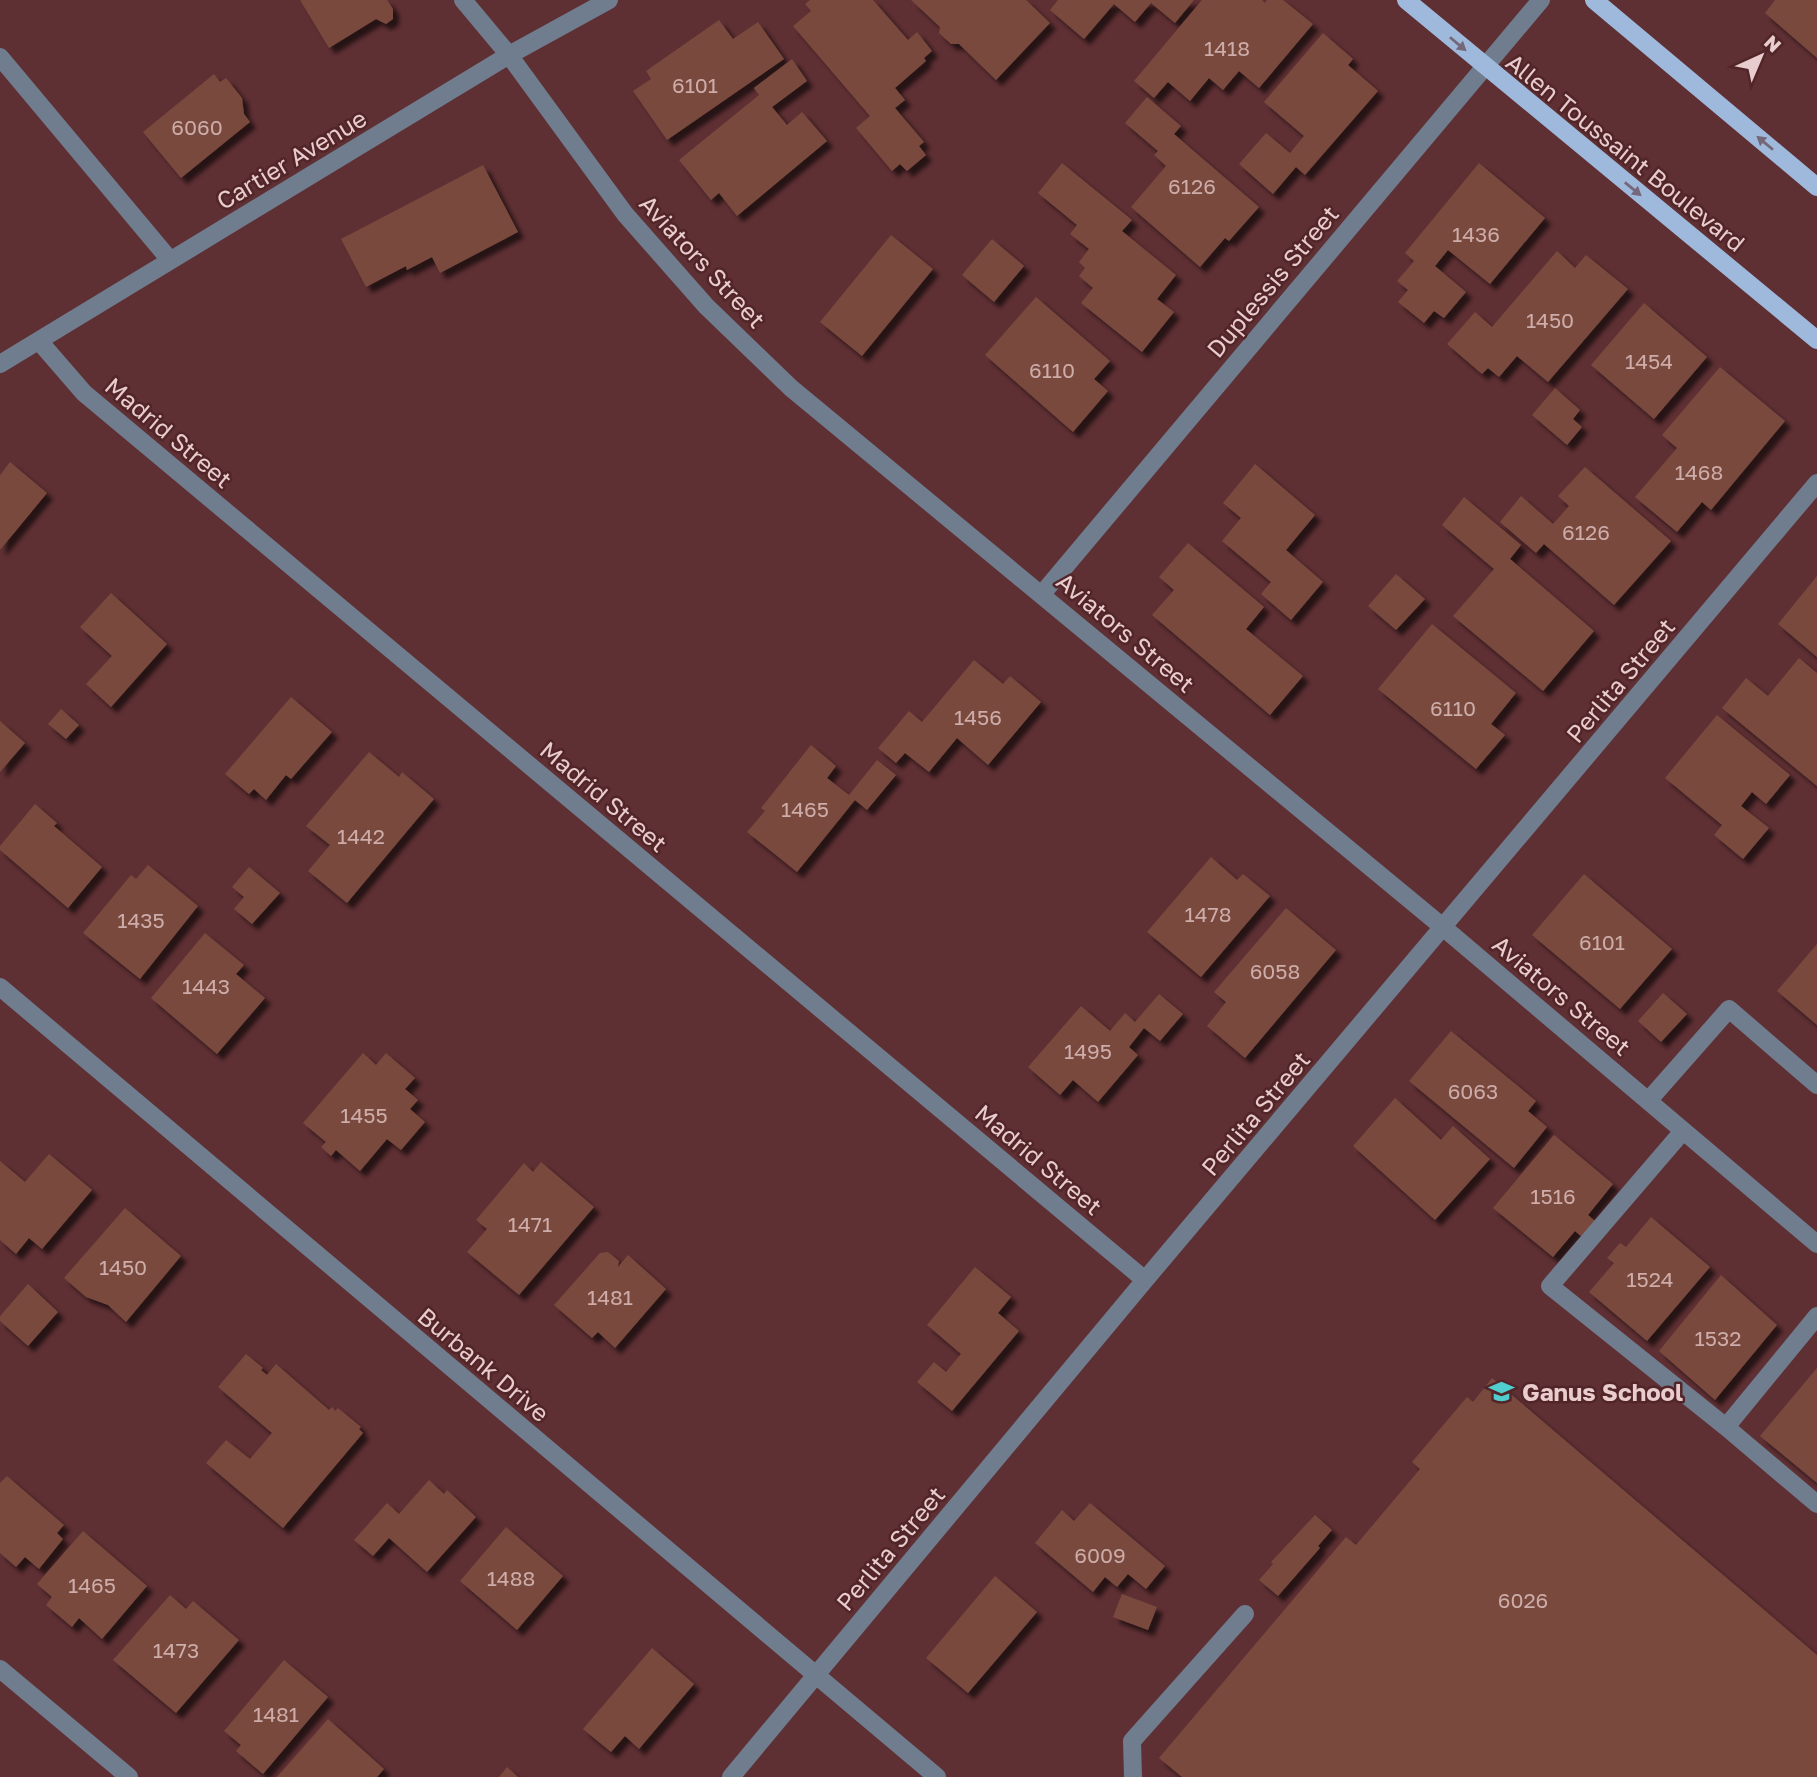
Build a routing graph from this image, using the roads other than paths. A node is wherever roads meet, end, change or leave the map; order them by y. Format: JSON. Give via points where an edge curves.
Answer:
{"nodes":[{"id":1,"x":463,"y":0,"type":"edge"},
{"id":2,"x":609,"y":0,"type":"edge"},
{"id":3,"x":1406,"y":0,"type":"edge"},
{"id":4,"x":1541,"y":0,"type":"edge"},
{"id":5,"x":1594,"y":0,"type":"edge"},
{"id":6,"x":509,"y":55,"type":"junction"},
{"id":7,"x":0,"y":57,"type":"edge"},
{"id":8,"x":1484,"y":67,"type":"junction"},
{"id":9,"x":1817,"y":187,"type":"edge"},
{"id":10,"x":170,"y":260,"type":"junction"},
{"id":11,"x":1817,"y":340,"type":"edge"},
{"id":12,"x":38,"y":341,"type":"junction"},
{"id":13,"x":0,"y":364,"type":"edge"},
{"id":14,"x":1817,"y":483,"type":"edge"},
{"id":15,"x":1042,"y":594,"type":"junction"},
{"id":16,"x":1444,"y":928,"type":"junction"},
{"id":17,"x":0,"y":987,"type":"edge"},
{"id":18,"x":1817,"y":1085,"type":"edge"},
{"id":19,"x":1648,"y":1101,"type":"junction"},
{"id":20,"x":1683,"y":1131,"type":"junction"},
{"id":21,"x":1817,"y":1244,"type":"edge"},
{"id":22,"x":1145,"y":1280,"type":"junction"},
{"id":23,"x":1817,"y":1316,"type":"edge"},
{"id":24,"x":1726,"y":1427,"type":"junction"},
{"id":25,"x":1817,"y":1504,"type":"edge"},
{"id":26,"x":1245,"y":1614,"type":"dead end"},
{"id":27,"x":0,"y":1670,"type":"edge"},
{"id":28,"x":816,"y":1676,"type":"junction"},
{"id":29,"x":129,"y":1777,"type":"edge"},
{"id":30,"x":731,"y":1777,"type":"edge"},
{"id":31,"x":937,"y":1777,"type":"edge"},
{"id":32,"x":1133,"y":1777,"type":"edge"}],
"edges":[{"from":1,"to":6,"type":"street","name":"Aviators Street"},
{"from":2,"to":6,"type":"street","name":"Cartier Avenue"},
{"from":3,"to":8,"type":"main road","name":"Allen Toussaint Boulevard","one_way":true},
{"from":4,"to":8,"type":"street","name":"Duplessis Street"},
{"from":9,"to":5,"type":"main road","one_way":true},
{"from":6,"to":10,"type":"street","name":"Cartier Avenue"},
{"from":6,"to":15,"type":"street","name":"Aviators Street","via":[[625,214],[706,306],[792,388]]},
{"from":7,"to":10,"type":"street"},
{"from":8,"to":11,"type":"main road","name":"Allen Toussaint Boulevard","one_way":true},
{"from":8,"to":15,"type":"street","name":"Duplessis Street"},
{"from":10,"to":12,"type":"street","name":"Cartier Avenue"},
{"from":12,"to":13,"type":"street","name":"Cartier Avenue"},
{"from":12,"to":22,"type":"street","name":"Madrid Street","via":[[84,393]]},
{"from":14,"to":16,"type":"street","name":"Perlita Street"},
{"from":15,"to":16,"type":"street","name":"Aviators Street"},
{"from":16,"to":19,"type":"street","name":"Aviators Street"},
{"from":16,"to":22,"type":"street","name":"Perlita Street"},
{"from":17,"to":28,"type":"street","name":"Burbank Drive"},
{"from":18,"to":19,"type":"street","via":[[1729,1009]]},
{"from":19,"to":20,"type":"street","name":"Aviators Street"},
{"from":20,"to":21,"type":"street","name":"Aviators Street"},
{"from":20,"to":24,"type":"street","via":[[1550,1286]]},
{"from":22,"to":28,"type":"street","name":"Perlita Street"},
{"from":23,"to":24,"type":"street"},
{"from":24,"to":25,"type":"street"},
{"from":26,"to":32,"type":"street","via":[[1132,1741]]},
{"from":27,"to":29,"type":"street"},
{"from":28,"to":30,"type":"street","name":"Perlita Street"},
{"from":28,"to":31,"type":"street","name":"Burbank Drive"}]}
